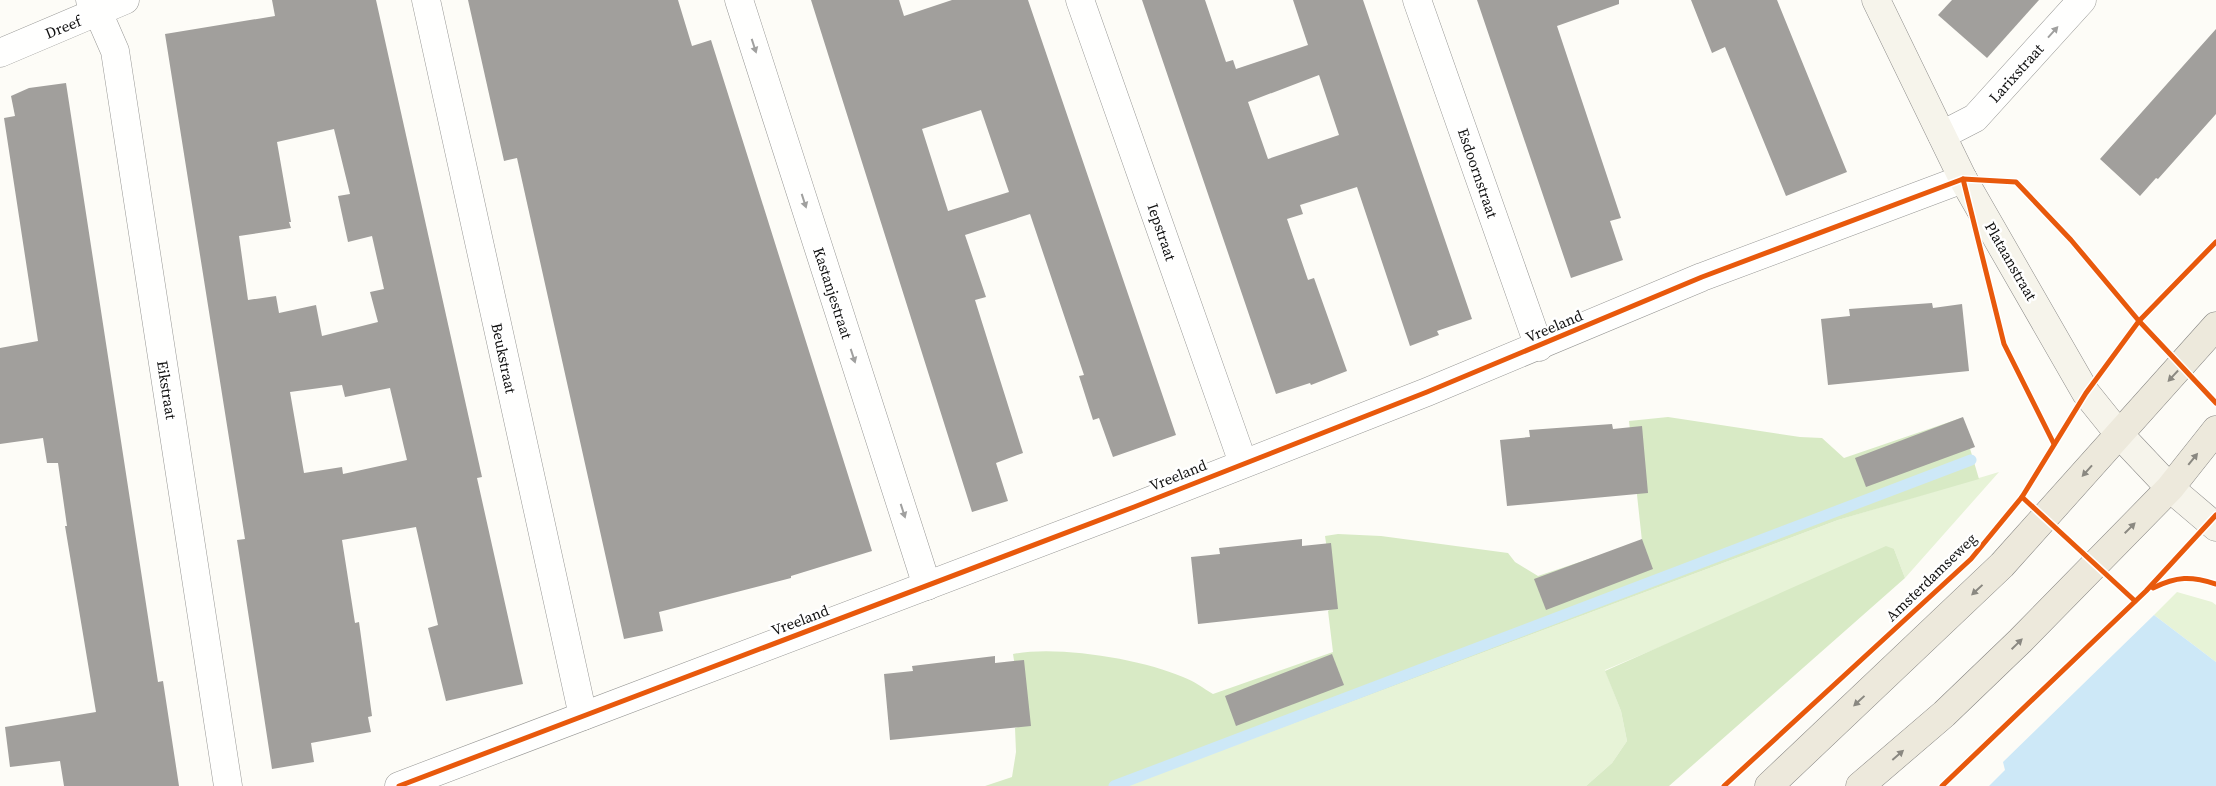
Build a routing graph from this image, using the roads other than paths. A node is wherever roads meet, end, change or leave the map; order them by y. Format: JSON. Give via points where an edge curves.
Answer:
{"nodes":[{"id":1,"x":126,"y":0,"type":"edge"},
{"id":2,"x":426,"y":0,"type":"edge"},
{"id":3,"x":739,"y":0,"type":"edge"},
{"id":4,"x":1080,"y":0,"type":"edge"},
{"id":5,"x":1416,"y":0,"type":"edge"},
{"id":6,"x":1876,"y":0,"type":"edge"},
{"id":7,"x":2082,"y":0,"type":"edge"},
{"id":8,"x":94,"y":6,"type":"edge"},
{"id":9,"x":0,"y":53,"type":"edge"},
{"id":10,"x":1942,"y":135,"type":"junction"},
{"id":11,"x":1963,"y":179,"type":"junction"},
{"id":12,"x":2216,"y":326,"type":"edge"},
{"id":13,"x":1539,"y":346,"type":"junction"},
{"id":14,"x":2216,"y":430,"type":"edge"},
{"id":15,"x":2119,"y":434,"type":"junction"},
{"id":16,"x":1243,"y":463,"type":"junction"},
{"id":17,"x":2170,"y":488,"type":"junction"},
{"id":18,"x":2216,"y":527,"type":"edge"},
{"id":19,"x":926,"y":586,"type":"junction"},
{"id":20,"x":583,"y":716,"type":"junction"},
{"id":21,"x":228,"y":786,"type":"edge"},
{"id":22,"x":399,"y":786,"type":"edge"},
{"id":23,"x":1769,"y":786,"type":"edge"},
{"id":24,"x":1860,"y":786,"type":"edge"}],
"edges":[{"from":1,"to":8,"type":"street","name":"Dreef"},
{"from":2,"to":20,"type":"street","name":"Beukstraat"},
{"from":3,"to":19,"type":"street","name":"Kastanjestraat","one_way":true},
{"from":4,"to":16,"type":"street","name":"Iepstraat"},
{"from":5,"to":13,"type":"street","name":"Esdoornstraat"},
{"from":6,"to":10,"type":"street","name":"Plataanstraat"},
{"from":10,"to":7,"type":"street","name":"Larixstraat","one_way":true,"via":[[1975,118]]},
{"from":8,"to":9,"type":"street","name":"Dreef"},
{"from":8,"to":21,"type":"street","name":"Eikstraat","via":[[115,50]]},
{"from":10,"to":11,"type":"street","name":"Plataanstraat"},
{"from":11,"to":13,"type":"street","name":"Vreeland","via":[[1702,277]]},
{"from":11,"to":15,"type":"street","name":"Plataanstraat","via":[[2086,392]]},
{"from":12,"to":15,"type":"main road","one_way":true},
{"from":13,"to":16,"type":"street","name":"Vreeland"},
{"from":17,"to":14,"type":"main road","one_way":true},
{"from":15,"to":17,"type":"street","name":"Plataanstraat"},
{"from":15,"to":23,"type":"main road","one_way":true,"via":[[2002,565]]},
{"from":16,"to":19,"type":"street","name":"Vreeland"},
{"from":17,"to":18,"type":"street","name":"Plataanstraat"},
{"from":24,"to":17,"type":"main road","one_way":true,"via":[[1992,668]]},
{"from":19,"to":20,"type":"street","name":"Vreeland"},
{"from":20,"to":22,"type":"street","name":"Vreeland"}]}
